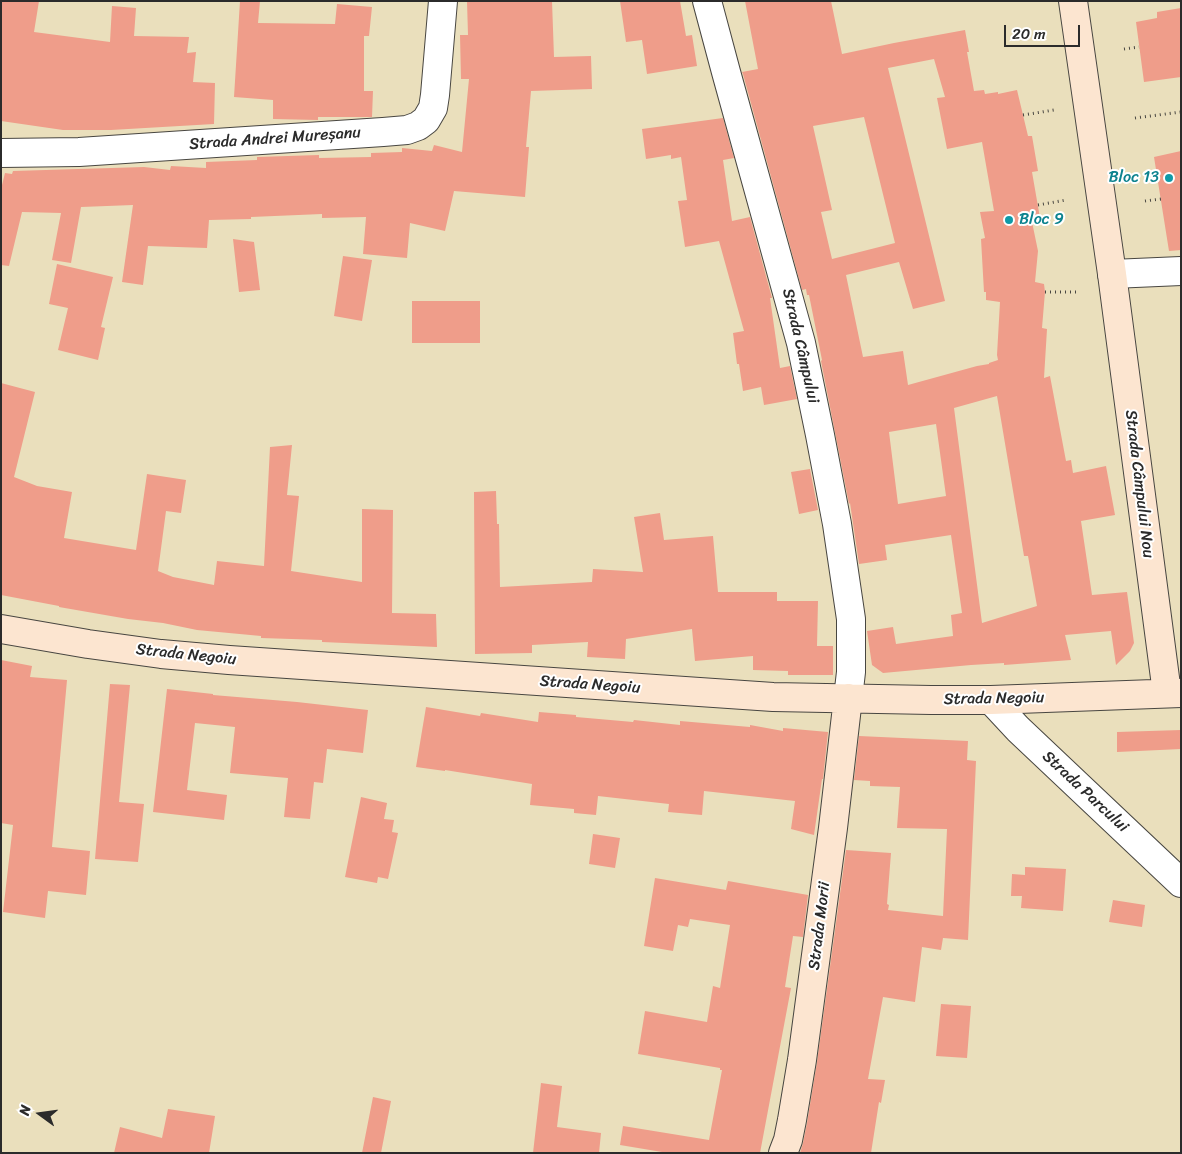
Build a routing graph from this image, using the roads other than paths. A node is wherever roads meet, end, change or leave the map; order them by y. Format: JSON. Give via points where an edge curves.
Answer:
{"nodes":[{"id":1,"x":443,"y":1,"type":"edge"},
{"id":2,"x":707,"y":1,"type":"edge"},
{"id":3,"x":1073,"y":1,"type":"edge"},
{"id":4,"x":1,"y":153,"type":"edge"},
{"id":5,"x":1181,"y":272,"type":"edge"},
{"id":6,"x":1112,"y":274,"type":"junction"},
{"id":7,"x":1,"y":629,"type":"edge"},
{"id":8,"x":1174,"y":693,"type":"edge"},
{"id":9,"x":848,"y":698,"type":"junction"},
{"id":10,"x":990,"y":700,"type":"junction"},
{"id":11,"x":1181,"y":883,"type":"edge"},
{"id":12,"x":783,"y":1153,"type":"edge"}],
"edges":[{"from":1,"to":4,"type":"street","name":"Strada Andrei Mureșanu","via":[[433,108],[418,126],[383,132],[79,152]]},
{"from":2,"to":9,"type":"street","name":"Strada Câmpului","via":[[801,343],[820,435],[851,619]]},
{"from":3,"to":6,"type":"main road","name":"Strada Câmpului Nou"},
{"from":5,"to":6,"type":"street"},
{"from":6,"to":8,"type":"main road","name":"Strada Câmpului Nou"},
{"from":7,"to":9,"type":"main road","name":"Strada Negoiu","via":[[161,654],[229,660],[700,692]]},
{"from":8,"to":10,"type":"main road","name":"Strada Negoiu"},
{"from":9,"to":10,"type":"main road","name":"Strada Negoiu"},
{"from":9,"to":12,"type":"main road","name":"Strada Morii","via":[[802,1060]]},
{"from":10,"to":11,"type":"street","name":"Strada Parcului"}]}
